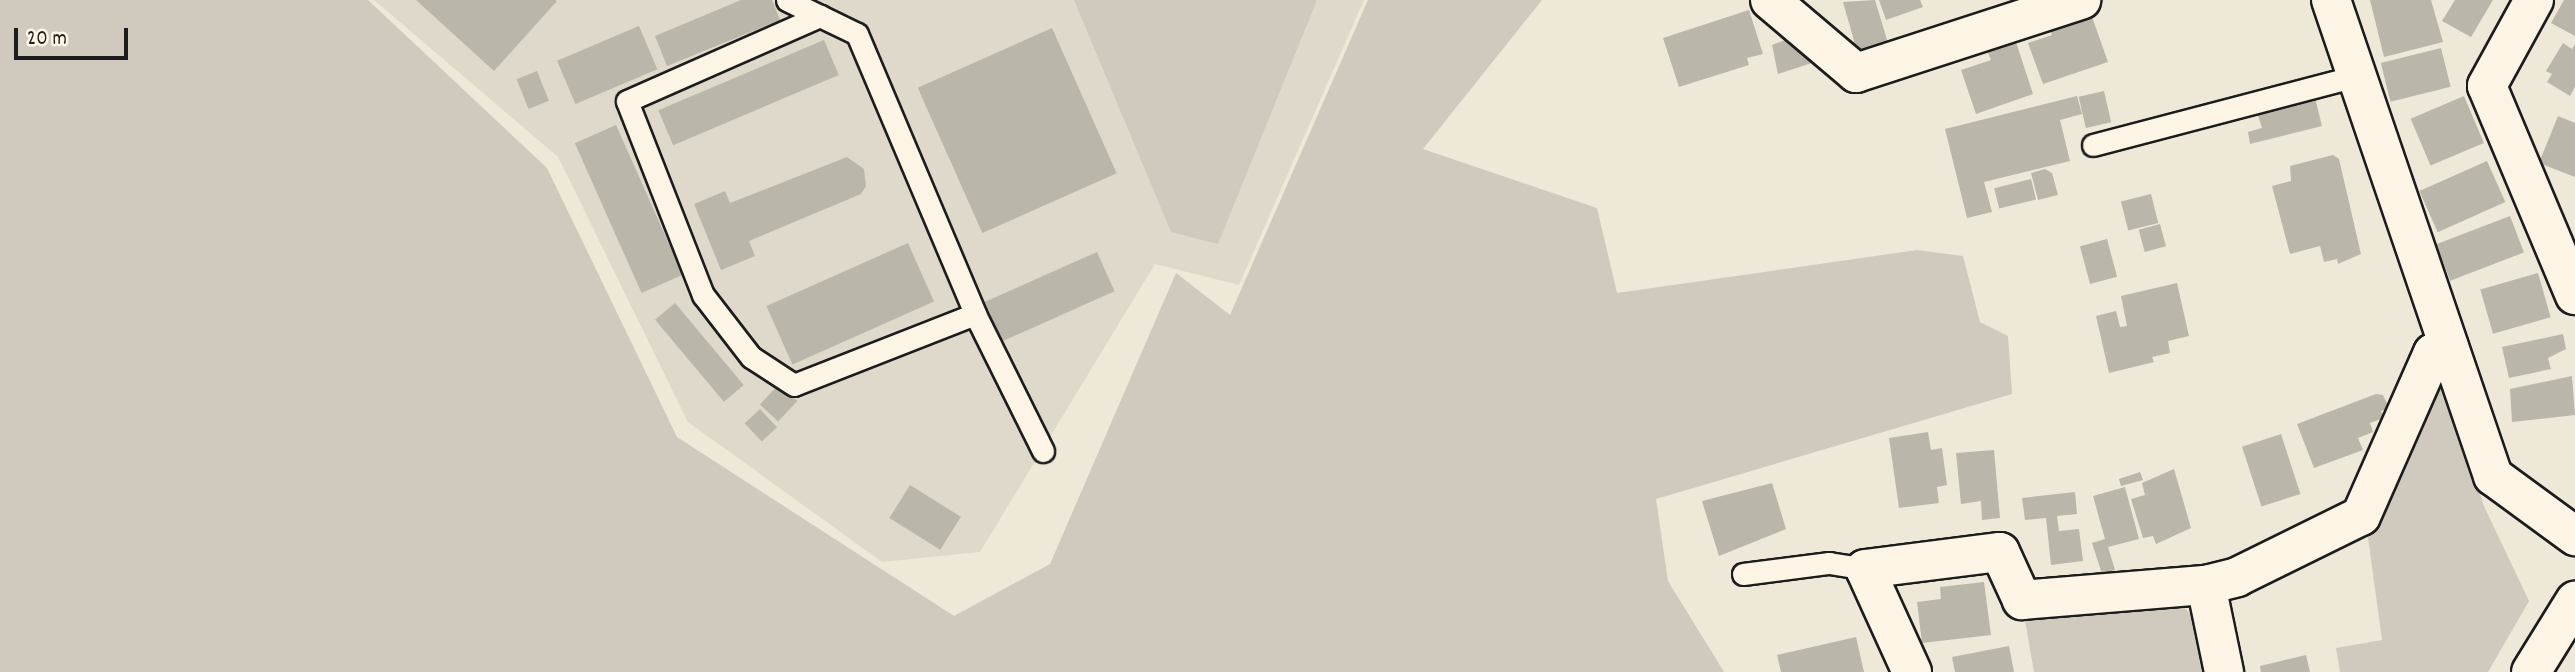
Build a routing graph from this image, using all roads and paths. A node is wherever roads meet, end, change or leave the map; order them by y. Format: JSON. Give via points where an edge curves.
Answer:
{"nodes":[{"id":1,"x":787,"y":0,"type":"edge"},
{"id":2,"x":1770,"y":0,"type":"edge"},
{"id":3,"x":2081,"y":0,"type":"edge"},
{"id":4,"x":2330,"y":0,"type":"edge"},
{"id":5,"x":2534,"y":0,"type":"edge"},
{"id":6,"x":820,"y":16,"type":"junction"},
{"id":7,"x":2356,"y":76,"type":"junction"},
{"id":8,"x":2093,"y":145,"type":"dead end"},
{"id":9,"x":2575,"y":295,"type":"edge"},
{"id":10,"x":975,"y":314,"type":"junction"},
{"id":11,"x":2449,"y":346,"type":"junction"},
{"id":12,"x":1043,"y":451,"type":"dead end"},
{"id":13,"x":2575,"y":536,"type":"edge"},
{"id":14,"x":1865,"y":569,"type":"junction"},
{"id":15,"x":1742,"y":574,"type":"dead end"},
{"id":16,"x":2206,"y":585,"type":"junction"},
{"id":17,"x":2575,"y":601,"type":"edge"},
{"id":18,"x":1912,"y":672,"type":"edge"},
{"id":19,"x":2224,"y":672,"type":"edge"},
{"id":20,"x":2530,"y":672,"type":"edge"}],
"edges":[{"from":1,"to":6,"type":"lane"},
{"from":2,"to":3,"type":"street","via":[[1856,74]]},
{"from":4,"to":7,"type":"street"},
{"from":5,"to":9,"type":"street","via":[[2487,86]]},
{"from":6,"to":10,"type":"lane","via":[[857,34]]},
{"from":6,"to":10,"type":"lane","via":[[627,101],[703,295],[751,357],[794,385]]},
{"from":7,"to":8,"type":"lane"},
{"from":7,"to":11,"type":"street"},
{"from":10,"to":12,"type":"lane"},
{"from":11,"to":13,"type":"street","via":[[2493,476]]},
{"from":11,"to":16,"type":"street","via":[[2433,353],[2361,516],[2237,577]]},
{"from":14,"to":15,"type":"lane","via":[[1829,564]]},
{"from":14,"to":16,"type":"street","via":[[2000,552],[2021,600]]},
{"from":14,"to":18,"type":"street"},
{"from":16,"to":19,"type":"street"},
{"from":17,"to":20,"type":"street"}]}
